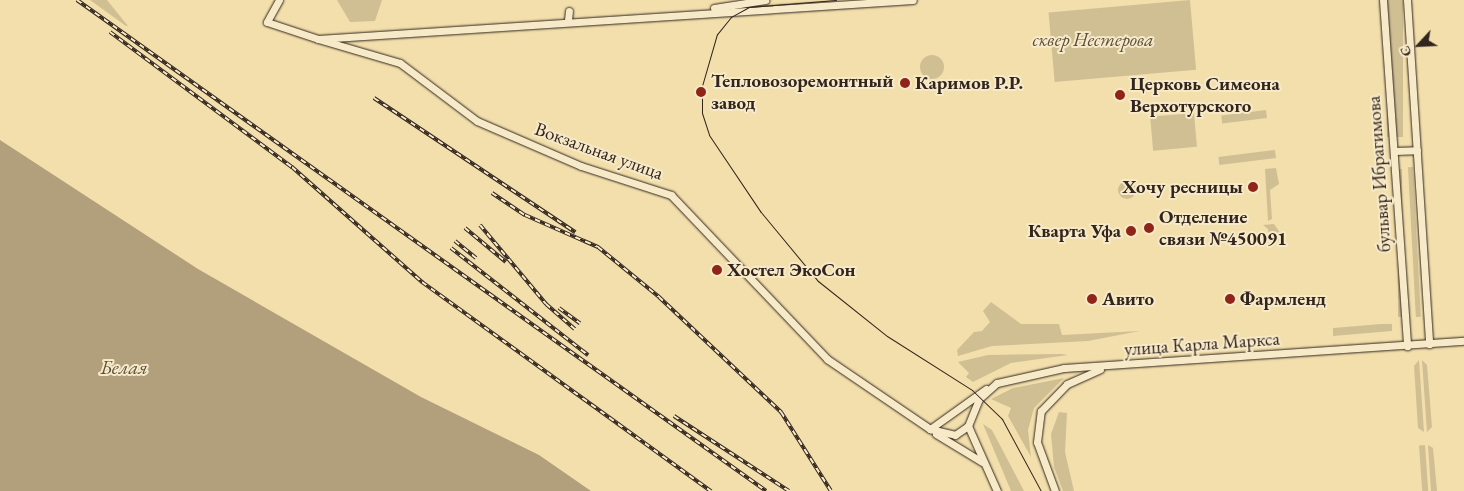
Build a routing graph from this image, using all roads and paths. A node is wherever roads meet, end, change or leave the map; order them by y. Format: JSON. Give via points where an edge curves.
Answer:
{"nodes":[{"id":1,"x":279,"y":0,"type":"edge"},
{"id":2,"x":765,"y":0,"type":"edge"},
{"id":3,"x":914,"y":0,"type":"edge"},
{"id":4,"x":1383,"y":0,"type":"edge"},
{"id":5,"x":1407,"y":0,"type":"edge"},
{"id":6,"x":701,"y":10,"type":"junction"},
{"id":7,"x":569,"y":11,"type":"dead end"},
{"id":8,"x":568,"y":20,"type":"junction"},
{"id":9,"x":318,"y":39,"type":"junction"},
{"id":10,"x":1417,"y":150,"type":"junction"},
{"id":11,"x":1394,"y":151,"type":"junction"},
{"id":12,"x":1464,"y":341,"type":"edge"},
{"id":13,"x":1429,"y":344,"type":"junction"},
{"id":14,"x":1407,"y":346,"type":"junction"},
{"id":15,"x":1107,"y":366,"type":"junction"},
{"id":16,"x":988,"y":388,"type":"junction"},
{"id":17,"x":968,"y":426,"type":"junction"},
{"id":18,"x":930,"y":429,"type":"junction"},
{"id":19,"x":982,"y":462,"type":"junction"},
{"id":20,"x":996,"y":491,"type":"edge"},
{"id":21,"x":1055,"y":491,"type":"edge"}],
"edges":[{"from":1,"to":9,"type":"street","name":"Вокзальная улица","via":[[267,22]]},
{"from":2,"to":6,"type":"street"},
{"from":3,"to":6,"type":"street"},
{"from":4,"to":11,"type":"street","name":"бульвар Ибрагимова"},
{"from":5,"to":10,"type":"street","name":"бульвар Ибрагимова"},
{"from":6,"to":8,"type":"street"},
{"from":7,"to":8,"type":"street"},
{"from":8,"to":9,"type":"street"},
{"from":9,"to":18,"type":"street","name":"Вокзальная улица","via":[[400,62],[477,121],[582,166],[652,185],[672,195],[827,359]]},
{"from":10,"to":11,"type":"street"},
{"from":10,"to":13,"type":"street","name":"бульвар Ибрагимова"},
{"from":11,"to":14,"type":"street","name":"бульвар Ибрагимова"},
{"from":12,"to":13,"type":"street","name":"улица Карла Маркса"},
{"from":13,"to":14,"type":"street","name":"улица Карла Маркса"},
{"from":14,"to":15,"type":"street","name":"улица Карла Маркса"},
{"from":15,"to":16,"type":"street","name":"улица Карла Маркса","via":[[1030,373]]},
{"from":15,"to":21,"type":"street","via":[[1067,384],[1041,411],[1037,442]]},
{"from":16,"to":17,"type":"street","via":[[972,410]]},
{"from":16,"to":18,"type":"street","name":"улица Карла Маркса"},
{"from":17,"to":18,"type":"street","name":"Вокзальная улица","via":[[956,435]]},
{"from":17,"to":19,"type":"street"},
{"from":18,"to":19,"type":"street"},
{"from":19,"to":20,"type":"street"}]}
